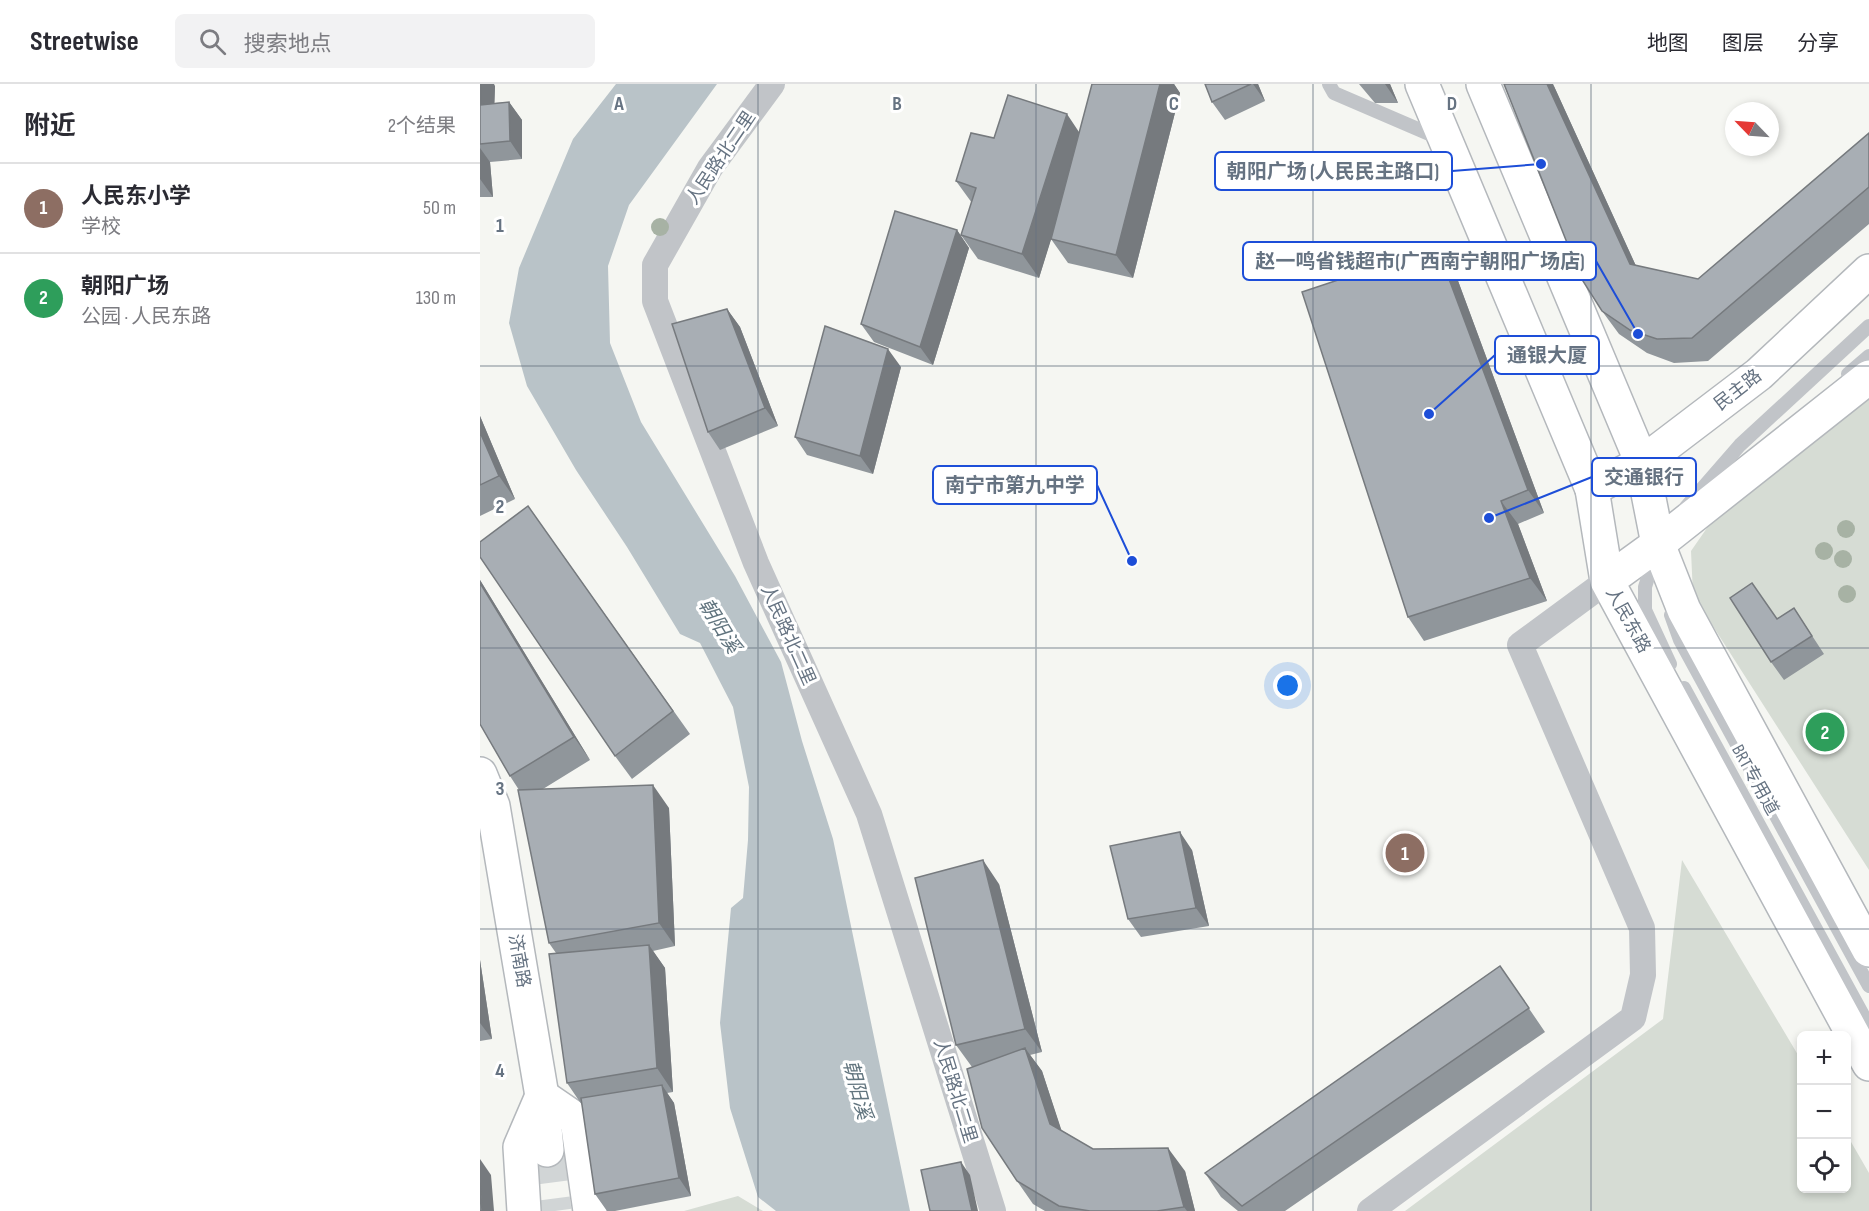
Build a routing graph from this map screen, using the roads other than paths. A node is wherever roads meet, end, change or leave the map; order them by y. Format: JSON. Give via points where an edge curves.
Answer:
{"nodes":[{"id":1,"x":772,"y":84,"type":"edge"},
{"id":2,"x":1329,"y":84,"type":"edge"},
{"id":3,"x":1422,"y":84,"type":"edge"},
{"id":4,"x":1483,"y":84,"type":"edge"},
{"id":5,"x":1447,"y":142,"type":"junction"},
{"id":6,"x":1869,"y":271,"type":"edge"},
{"id":7,"x":1869,"y":326,"type":"edge"},
{"id":8,"x":1869,"y":356,"type":"edge"},
{"id":9,"x":1855,"y":378,"type":"edge"},
{"id":10,"x":1796,"y":417,"type":"dead end"},
{"id":11,"x":1642,"y":463,"type":"junction"},
{"id":12,"x":1592,"y":489,"type":"junction"},
{"id":13,"x":1658,"y":544,"type":"junction"},
{"id":14,"x":1606,"y":580,"type":"junction"},
{"id":15,"x":480,"y":774,"type":"edge"},
{"id":16,"x":1869,"y":950,"type":"edge"},
{"id":17,"x":1869,"y":986,"type":"edge"},
{"id":18,"x":1869,"y":1026,"type":"edge"},
{"id":19,"x":1869,"y":1064,"type":"edge"},
{"id":20,"x":542,"y":1096,"type":"junction"},
{"id":21,"x":547,"y":1150,"type":"tunnel mouth"},
{"id":22,"x":524,"y":1211,"type":"edge"},
{"id":23,"x":590,"y":1211,"type":"edge"},
{"id":24,"x":993,"y":1211,"type":"edge"},
{"id":25,"x":1370,"y":1211,"type":"edge"}],
"edges":[{"from":1,"to":24,"type":"street","name":"人民路北二里","via":[[710,168],[655,265],[655,301],[756,563],[869,814]]},
{"from":2,"to":5,"type":"lane","via":[[1334,93]]},
{"from":3,"to":5,"type":"main road","name":"人民东路"},
{"from":4,"to":11,"type":"main road"},
{"from":5,"to":12,"type":"main road","name":"人民东路"},
{"from":6,"to":11,"type":"main road","name":"民主路","via":[[1759,374]]},
{"from":7,"to":13,"type":"lane","name":"BRT专用道","via":[[1740,445],[1697,492]]},
{"from":8,"to":9,"type":"lane"},
{"from":9,"to":13,"type":"main road"},
{"from":10,"to":13,"type":"lane","name":"BRT专用道","via":[[1723,478]]},
{"from":11,"to":12,"type":"main road","name":"民主路"},
{"from":11,"to":13,"type":"main road"},
{"from":12,"to":14,"type":"main road","name":"人民东路"},
{"from":13,"to":14,"type":"main road"},
{"from":13,"to":16,"type":"main road","via":[[1684,610]]},
{"from":13,"to":17,"type":"lane","name":"BRT专用道","via":[[1661,589],[1680,640]]},
{"from":13,"to":18,"type":"lane","name":"BRT专用道","via":[[1645,587],[1645,610],[1664,652]]},
{"from":14,"to":19,"type":"main road","name":"人民东路"},
{"from":14,"to":25,"type":"street","via":[[1520,645],[1642,928],[1643,975],[1633,1018]]},
{"from":15,"to":20,"type":"main road","name":"济南路","via":[[493,806]]},
{"from":20,"to":21,"type":"main road","name":"济南路"},
{"from":20,"to":22,"type":"main road","via":[[520,1147]]},
{"from":20,"to":23,"type":"main road","via":[[577,1120]]}]}
